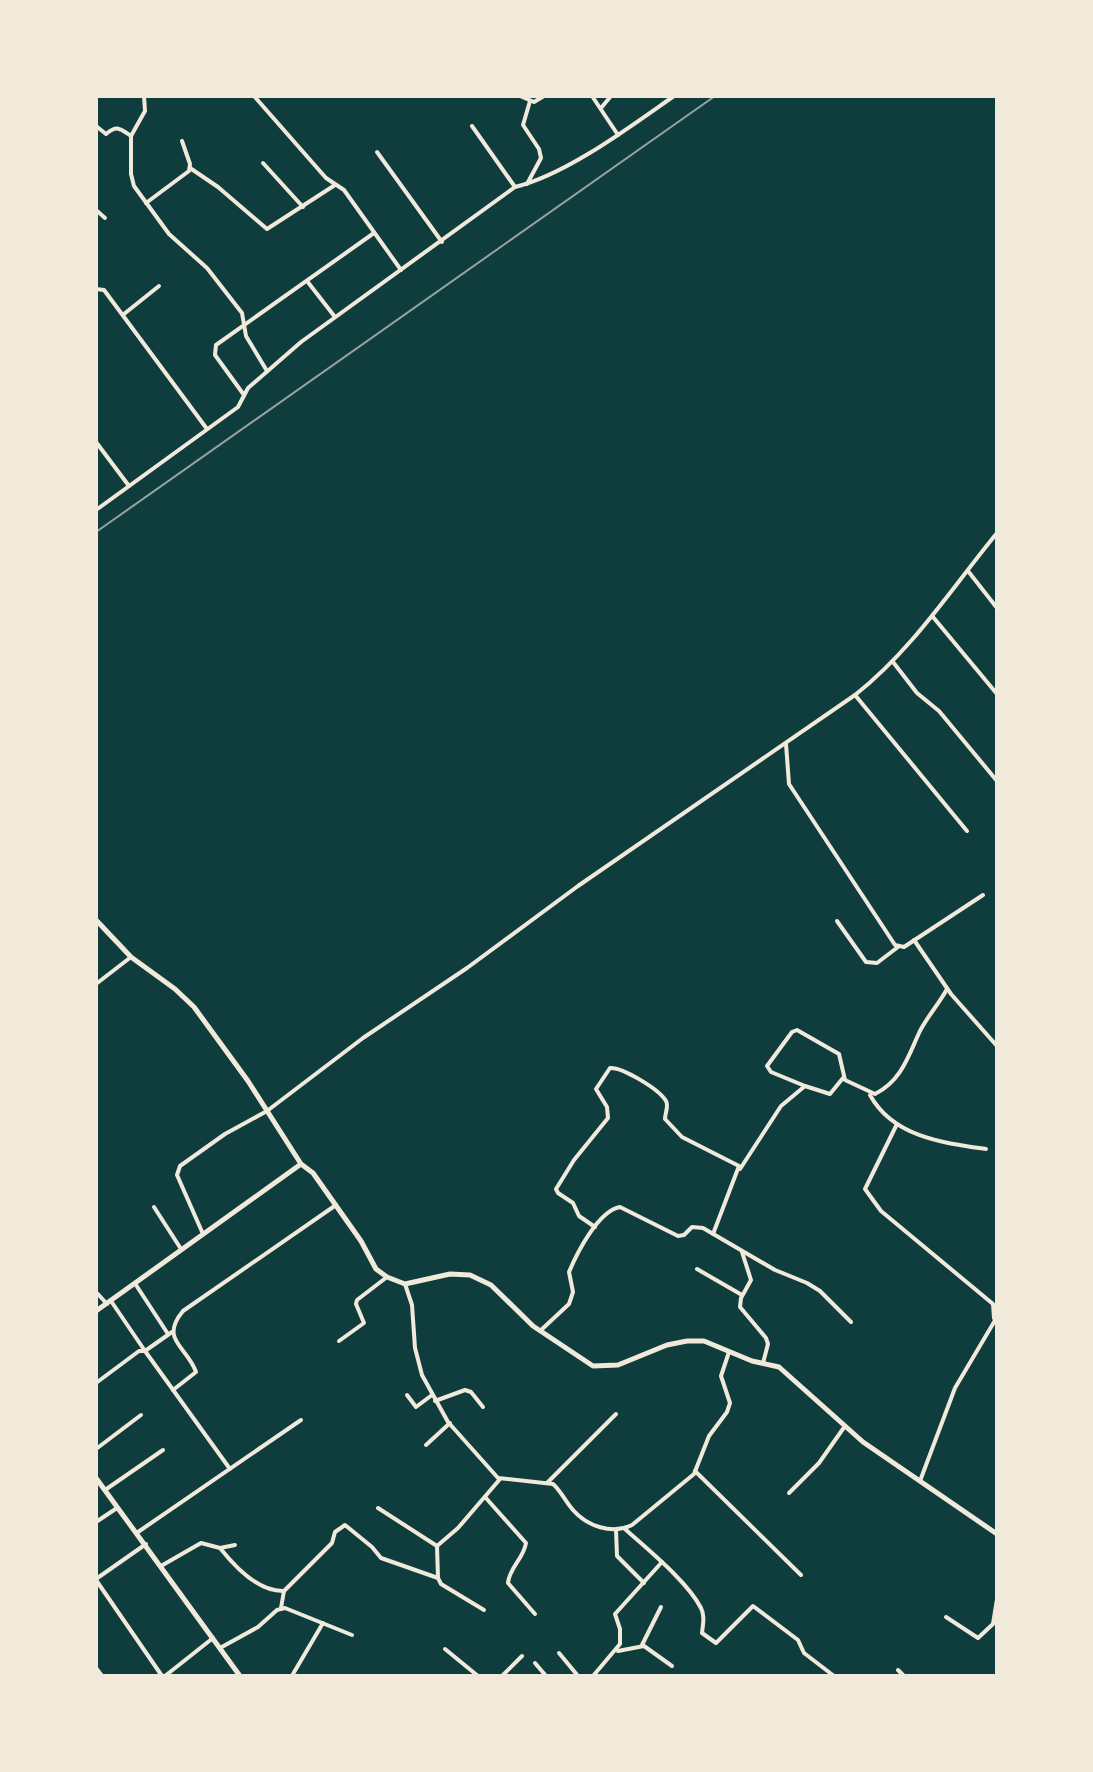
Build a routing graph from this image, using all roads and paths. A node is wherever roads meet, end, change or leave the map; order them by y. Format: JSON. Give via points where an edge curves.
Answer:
{"nodes":[{"id":1,"x":144,"y":96,"type":"edge"},
{"id":2,"x":254,"y":96,"type":"edge"},
{"id":3,"x":520,"y":96,"type":"edge"},
{"id":4,"x":544,"y":96,"type":"edge"},
{"id":5,"x":592,"y":96,"type":"edge"},
{"id":6,"x":611,"y":96,"type":"edge"},
{"id":7,"x":674,"y":96,"type":"edge"},
{"id":8,"x":530,"y":101,"type":"junction"},
{"id":9,"x":601,"y":108,"type":"junction"},
{"id":10,"x":96,"y":126,"type":"edge"},
{"id":11,"x":472,"y":126,"type":"dead end"},
{"id":12,"x":618,"y":135,"type":"junction"},
{"id":13,"x":131,"y":136,"type":"junction"},
{"id":14,"x":182,"y":141,"type":"dead end"},
{"id":15,"x":377,"y":152,"type":"dead end"},
{"id":16,"x":263,"y":163,"type":"dead end"},
{"id":17,"x":190,"y":168,"type":"junction"},
{"id":18,"x":527,"y":184,"type":"junction"},
{"id":19,"x":335,"y":185,"type":"junction"},
{"id":20,"x":515,"y":187,"type":"junction"},
{"id":21,"x":146,"y":203,"type":"junction"},
{"id":22,"x":303,"y":207,"type":"junction"},
{"id":23,"x":96,"y":210,"type":"edge"},
{"id":24,"x":105,"y":218,"type":"dead end"},
{"id":25,"x":374,"y":233,"type":"junction"},
{"id":26,"x":442,"y":242,"type":"junction"},
{"id":27,"x":401,"y":270,"type":"junction"},
{"id":28,"x":307,"y":281,"type":"junction"},
{"id":29,"x":159,"y":286,"type":"dead end"},
{"id":30,"x":96,"y":289,"type":"edge"},
{"id":31,"x":123,"y":315,"type":"junction"},
{"id":32,"x":335,"y":317,"type":"junction"},
{"id":33,"x":245,"y":324,"type":"junction"},
{"id":34,"x":267,"y":371,"type":"junction"},
{"id":35,"x":245,"y":395,"type":"junction"},
{"id":36,"x":207,"y":429,"type":"junction"},
{"id":37,"x":96,"y":442,"type":"edge"},
{"id":38,"x":129,"y":486,"type":"junction"},
{"id":39,"x":96,"y":510,"type":"edge"},
{"id":40,"x":997,"y":533,"type":"edge"},
{"id":41,"x":968,"y":571,"type":"junction"},
{"id":42,"x":997,"y":608,"type":"edge"},
{"id":43,"x":933,"y":617,"type":"junction"},
{"id":44,"x":893,"y":662,"type":"junction"},
{"id":45,"x":997,"y":694,"type":"edge"},
{"id":46,"x":855,"y":695,"type":"junction"},
{"id":47,"x":786,"y":743,"type":"junction"},
{"id":48,"x":997,"y":781,"type":"edge"},
{"id":49,"x":967,"y":831,"type":"dead end"},
{"id":50,"x":983,"y":895,"type":"dead end"},
{"id":51,"x":96,"y":920,"type":"edge"},
{"id":52,"x":837,"y":921,"type":"dead end"},
{"id":53,"x":914,"y":940,"type":"junction"},
{"id":54,"x":898,"y":947,"type":"junction"},
{"id":55,"x":131,"y":957,"type":"junction"},
{"id":56,"x":96,"y":984,"type":"edge"},
{"id":57,"x":947,"y":989,"type":"junction"},
{"id":58,"x":997,"y":1046,"type":"edge"},
{"id":59,"x":843,"y":1078,"type":"junction"},
{"id":60,"x":805,"y":1086,"type":"junction"},
{"id":61,"x":869,"y":1093,"type":"junction"},
{"id":62,"x":267,"y":1111,"type":"junction"},
{"id":63,"x":897,"y":1124,"type":"junction"},
{"id":64,"x":986,"y":1149,"type":"dead end"},
{"id":65,"x":301,"y":1164,"type":"junction"},
{"id":66,"x":740,"y":1169,"type":"junction"},
{"id":67,"x":336,"y":1205,"type":"junction"},
{"id":68,"x":154,"y":1207,"type":"dead end"},
{"id":69,"x":595,"y":1227,"type":"junction"},
{"id":70,"x":713,"y":1234,"type":"junction"},
{"id":71,"x":204,"y":1236,"type":"junction"},
{"id":72,"x":183,"y":1251,"type":"junction"},
{"id":73,"x":742,"y":1252,"type":"junction"},
{"id":74,"x":697,"y":1269,"type":"dead end"},
{"id":75,"x":387,"y":1277,"type":"junction"},
{"id":76,"x":405,"y":1284,"type":"junction"},
{"id":77,"x":136,"y":1285,"type":"junction"},
{"id":78,"x":96,"y":1292,"type":"edge"},
{"id":79,"x":742,"y":1295,"type":"junction"},
{"id":80,"x":109,"y":1302,"type":"junction"},
{"id":81,"x":96,"y":1311,"type":"edge"},
{"id":82,"x":996,"y":1318,"type":"edge"},
{"id":83,"x":851,"y":1322,"type":"dead end"},
{"id":84,"x":540,"y":1331,"type":"junction"},
{"id":85,"x":170,"y":1333,"type":"junction"},
{"id":86,"x":339,"y":1341,"type":"dead end"},
{"id":87,"x":145,"y":1351,"type":"junction"},
{"id":88,"x":729,"y":1352,"type":"junction"},
{"id":89,"x":763,"y":1363,"type":"junction"},
{"id":90,"x":96,"y":1383,"type":"edge"},
{"id":91,"x":173,"y":1390,"type":"junction"},
{"id":92,"x":407,"y":1395,"type":"dead end"},
{"id":93,"x":434,"y":1398,"type":"junction"},
{"id":94,"x":483,"y":1407,"type":"dead end"},
{"id":95,"x":616,"y":1414,"type":"dead end"},
{"id":96,"x":141,"y":1415,"type":"dead end"},
{"id":97,"x":301,"y":1420,"type":"dead end"},
{"id":98,"x":450,"y":1423,"type":"junction"},
{"id":99,"x":845,"y":1426,"type":"junction"},
{"id":100,"x":426,"y":1445,"type":"dead end"},
{"id":101,"x":96,"y":1449,"type":"edge"},
{"id":102,"x":163,"y":1450,"type":"dead end"},
{"id":103,"x":230,"y":1469,"type":"junction"},
{"id":104,"x":695,"y":1471,"type":"junction"},
{"id":105,"x":96,"y":1478,"type":"edge"},
{"id":106,"x":500,"y":1479,"type":"junction"},
{"id":107,"x":920,"y":1481,"type":"junction"},
{"id":108,"x":547,"y":1483,"type":"junction"},
{"id":109,"x":105,"y":1490,"type":"junction"},
{"id":110,"x":789,"y":1493,"type":"dead end"},
{"id":111,"x":485,"y":1497,"type":"junction"},
{"id":112,"x":118,"y":1507,"type":"junction"},
{"id":113,"x":378,"y":1508,"type":"dead end"},
{"id":114,"x":96,"y":1522,"type":"edge"},
{"id":115,"x":625,"y":1529,"type":"junction"},
{"id":116,"x":616,"y":1530,"type":"junction"},
{"id":117,"x":138,"y":1532,"type":"junction"},
{"id":118,"x":997,"y":1534,"type":"edge"},
{"id":119,"x":146,"y":1544,"type":"junction"},
{"id":120,"x":235,"y":1545,"type":"dead end"},
{"id":121,"x":437,"y":1546,"type":"junction"},
{"id":122,"x":220,"y":1548,"type":"junction"},
{"id":123,"x":662,"y":1562,"type":"junction"},
{"id":124,"x":161,"y":1566,"type":"junction"},
{"id":125,"x":801,"y":1575,"type":"dead end"},
{"id":126,"x":438,"y":1578,"type":"junction"},
{"id":127,"x":96,"y":1579,"type":"edge"},
{"id":128,"x":644,"y":1583,"type":"junction"},
{"id":129,"x":284,"y":1591,"type":"junction"},
{"id":130,"x":997,"y":1599,"type":"edge"},
{"id":131,"x":661,"y":1607,"type":"dead end"},
{"id":132,"x":281,"y":1608,"type":"junction"},
{"id":133,"x":484,"y":1610,"type":"dead end"},
{"id":134,"x":535,"y":1614,"type":"dead end"},
{"id":135,"x":946,"y":1617,"type":"dead end"},
{"id":136,"x":323,"y":1623,"type":"junction"},
{"id":137,"x":352,"y":1635,"type":"dead end"},
{"id":138,"x":213,"y":1638,"type":"junction"},
{"id":139,"x":642,"y":1645,"type":"junction"},
{"id":140,"x":220,"y":1648,"type":"junction"},
{"id":141,"x":445,"y":1649,"type":"dead end"},
{"id":142,"x":615,"y":1651,"type":"junction"},
{"id":143,"x":559,"y":1653,"type":"dead end"},
{"id":144,"x":522,"y":1656,"type":"dead end"},
{"id":145,"x":535,"y":1663,"type":"dead end"},
{"id":146,"x":672,"y":1666,"type":"dead end"},
{"id":147,"x":96,"y":1668,"type":"edge"},
{"id":148,"x":898,"y":1670,"type":"dead end"},
{"id":149,"x":293,"y":1674,"type":"edge"},
{"id":150,"x":102,"y":1676,"type":"edge"},
{"id":151,"x":163,"y":1676,"type":"edge"},
{"id":152,"x":240,"y":1676,"type":"edge"},
{"id":153,"x":478,"y":1676,"type":"edge"},
{"id":154,"x":502,"y":1676,"type":"edge"},
{"id":155,"x":546,"y":1676,"type":"edge"},
{"id":156,"x":578,"y":1676,"type":"edge"},
{"id":157,"x":593,"y":1676,"type":"edge"},
{"id":158,"x":834,"y":1676,"type":"edge"},
{"id":159,"x":904,"y":1676,"type":"edge"}],
"edges":[{"from":1,"to":13,"type":"street","via":[[145,111]]},
{"from":2,"to":19,"type":"street"},
{"from":3,"to":8,"type":"street"},
{"from":4,"to":8,"type":"street"},
{"from":5,"to":9,"type":"street"},
{"from":6,"to":9,"type":"street"},
{"from":7,"to":12,"type":"street"},
{"from":8,"to":18,"type":"street","via":[[523,125],[541,158]]},
{"from":9,"to":12,"type":"street"},
{"from":10,"to":13,"type":"street","via":[[106,134],[119,127]]},
{"from":11,"to":20,"type":"street"},
{"from":12,"to":18,"type":"street"},
{"from":13,"to":21,"type":"street","via":[[132,180]]},
{"from":14,"to":17,"type":"street"},
{"from":15,"to":26,"type":"street"},
{"from":16,"to":22,"type":"street"},
{"from":17,"to":21,"type":"street"},
{"from":17,"to":22,"type":"street","via":[[267,229]]},
{"from":18,"to":20,"type":"street"},
{"from":19,"to":22,"type":"street"},
{"from":19,"to":25,"type":"street"},
{"from":20,"to":26,"type":"street"},
{"from":21,"to":33,"type":"street","via":[[169,234],[207,268]]},
{"from":23,"to":24,"type":"street"},
{"from":25,"to":27,"type":"street"},
{"from":25,"to":28,"type":"street"},
{"from":26,"to":27,"type":"street"},
{"from":27,"to":32,"type":"street"},
{"from":28,"to":32,"type":"street"},
{"from":28,"to":33,"type":"street"},
{"from":29,"to":31,"type":"street"},
{"from":30,"to":31,"type":"street","via":[[104,290]]},
{"from":31,"to":36,"type":"street"},
{"from":32,"to":34,"type":"street"},
{"from":33,"to":34,"type":"street","via":[[246,336]]},
{"from":33,"to":35,"type":"street","via":[[214,351]]},
{"from":34,"to":35,"type":"street"},
{"from":35,"to":36,"type":"street","via":[[238,407]]},
{"from":36,"to":38,"type":"street"},
{"from":37,"to":38,"type":"street"},
{"from":38,"to":39,"type":"street"},
{"from":40,"to":41,"type":"street"},
{"from":41,"to":42,"type":"street"},
{"from":41,"to":43,"type":"street"},
{"from":43,"to":44,"type":"street"},
{"from":43,"to":45,"type":"street"},
{"from":44,"to":46,"type":"street"},
{"from":44,"to":48,"type":"street"},
{"from":46,"to":47,"type":"street"},
{"from":46,"to":49,"type":"street"},
{"from":47,"to":54,"type":"street","via":[[789,784]]},
{"from":47,"to":62,"type":"street","via":[[363,1038]]},
{"from":50,"to":53,"type":"street"},
{"from":51,"to":55,"type":"street"},
{"from":52,"to":54,"type":"street","via":[[866,962],[877,963]]},
{"from":53,"to":54,"type":"street"},
{"from":53,"to":57,"type":"street"},
{"from":55,"to":56,"type":"street"},
{"from":55,"to":62,"type":"street","via":[[194,1007]]},
{"from":57,"to":58,"type":"street"},
{"from":57,"to":61,"type":"street","via":[[900,1075],[880,1092]]},
{"from":59,"to":60,"type":"street","via":[[830,1094]]},
{"from":59,"to":60,"type":"street","via":[[839,1054],[794,1031],[767,1066]]},
{"from":59,"to":61,"type":"street"},
{"from":60,"to":66,"type":"street","via":[[781,1106]]},
{"from":61,"to":63,"type":"street"},
{"from":62,"to":65,"type":"street"},
{"from":62,"to":71,"type":"street","via":[[225,1134],[178,1170]]},
{"from":63,"to":64,"type":"street","via":[[937,1142]]},
{"from":63,"to":82,"type":"street","via":[[865,1189],[881,1211],[993,1304]]},
{"from":65,"to":67,"type":"street"},
{"from":65,"to":71,"type":"street"},
{"from":66,"to":69,"type":"street","via":[[682,1137],[665,1119],[664,1099],[626,1072],[610,1068],[596,1089],[608,1118],[556,1189]]},
{"from":66,"to":70,"type":"street"},
{"from":67,"to":75,"type":"street","via":[[376,1269]]},
{"from":67,"to":85,"type":"street","via":[[190,1305]]},
{"from":68,"to":72,"type":"street"},
{"from":69,"to":70,"type":"street","via":[[620,1207],[678,1236],[695,1227]]},
{"from":69,"to":84,"type":"street","via":[[569,1272],[569,1304]]},
{"from":70,"to":73,"type":"street"},
{"from":71,"to":72,"type":"street"},
{"from":72,"to":77,"type":"street"},
{"from":73,"to":79,"type":"street","via":[[751,1280]]},
{"from":73,"to":83,"type":"street","via":[[820,1291]]},
{"from":74,"to":79,"type":"street"},
{"from":75,"to":76,"type":"street"},
{"from":75,"to":86,"type":"street","via":[[357,1300],[364,1323]]},
{"from":76,"to":84,"type":"street","via":[[470,1275],[491,1285]]},
{"from":76,"to":93,"type":"street","via":[[414,1313],[417,1364]]},
{"from":77,"to":80,"type":"street"},
{"from":77,"to":85,"type":"street"},
{"from":78,"to":80,"type":"street"},
{"from":79,"to":89,"type":"street","via":[[742,1311],[768,1344]]},
{"from":80,"to":81,"type":"street"},
{"from":80,"to":87,"type":"street"},
{"from":82,"to":107,"type":"street","via":[[948,1401]]},
{"from":84,"to":88,"type":"street","via":[[593,1366],[618,1365],[687,1341],[704,1341]]},
{"from":85,"to":87,"type":"street"},
{"from":85,"to":91,"type":"street","via":[[196,1371]]},
{"from":87,"to":90,"type":"street"},
{"from":87,"to":91,"type":"street"},
{"from":88,"to":89,"type":"street"},
{"from":88,"to":104,"type":"street","via":[[721,1376],[730,1403]]},
{"from":89,"to":99,"type":"street","via":[[787,1373]]},
{"from":91,"to":103,"type":"street"},
{"from":92,"to":93,"type":"street","via":[[416,1407]]},
{"from":93,"to":94,"type":"street","via":[[465,1390]]},
{"from":93,"to":98,"type":"street"},
{"from":95,"to":108,"type":"street"},
{"from":96,"to":101,"type":"street"},
{"from":97,"to":103,"type":"street"},
{"from":98,"to":100,"type":"street"},
{"from":98,"to":106,"type":"street"},
{"from":99,"to":107,"type":"street"},
{"from":99,"to":110,"type":"street"},
{"from":102,"to":109,"type":"street"},
{"from":103,"to":117,"type":"street"},
{"from":104,"to":115,"type":"street"},
{"from":104,"to":125,"type":"street"},
{"from":105,"to":109,"type":"street"},
{"from":106,"to":108,"type":"street"},
{"from":106,"to":111,"type":"street"},
{"from":107,"to":118,"type":"street"},
{"from":108,"to":116,"type":"street","via":[[575,1513]]},
{"from":109,"to":112,"type":"street"},
{"from":111,"to":121,"type":"street"},
{"from":111,"to":134,"type":"street","via":[[526,1543],[508,1583]]},
{"from":112,"to":114,"type":"street"},
{"from":112,"to":117,"type":"street"},
{"from":113,"to":121,"type":"street"},
{"from":115,"to":116,"type":"street"},
{"from":115,"to":123,"type":"street"},
{"from":116,"to":128,"type":"street","via":[[617,1556]]},
{"from":117,"to":119,"type":"street"},
{"from":119,"to":124,"type":"street"},
{"from":119,"to":127,"type":"street"},
{"from":120,"to":122,"type":"street"},
{"from":121,"to":126,"type":"street"},
{"from":122,"to":124,"type":"street","via":[[201,1543]]},
{"from":122,"to":129,"type":"street","via":[[249,1577],[272,1591]]},
{"from":123,"to":128,"type":"street"},
{"from":123,"to":158,"type":"street","via":[[701,1607],[702,1633],[716,1643],[753,1606]]},
{"from":124,"to":138,"type":"street"},
{"from":126,"to":129,"type":"street","via":[[381,1558],[345,1525]]},
{"from":126,"to":133,"type":"street"},
{"from":127,"to":151,"type":"street"},
{"from":128,"to":142,"type":"street","via":[[615,1614],[620,1644]]},
{"from":129,"to":132,"type":"street"},
{"from":130,"to":135,"type":"street","via":[[993,1624],[978,1638]]},
{"from":131,"to":139,"type":"street"},
{"from":132,"to":136,"type":"street"},
{"from":132,"to":140,"type":"street"},
{"from":136,"to":137,"type":"street"},
{"from":136,"to":149,"type":"street"},
{"from":138,"to":140,"type":"street"},
{"from":138,"to":151,"type":"street"},
{"from":139,"to":142,"type":"street"},
{"from":139,"to":146,"type":"street"},
{"from":140,"to":152,"type":"street"},
{"from":141,"to":153,"type":"street"},
{"from":142,"to":157,"type":"street"},
{"from":143,"to":156,"type":"street"},
{"from":144,"to":154,"type":"street"},
{"from":145,"to":155,"type":"street"},
{"from":147,"to":150,"type":"street"},
{"from":148,"to":159,"type":"street"}]}
